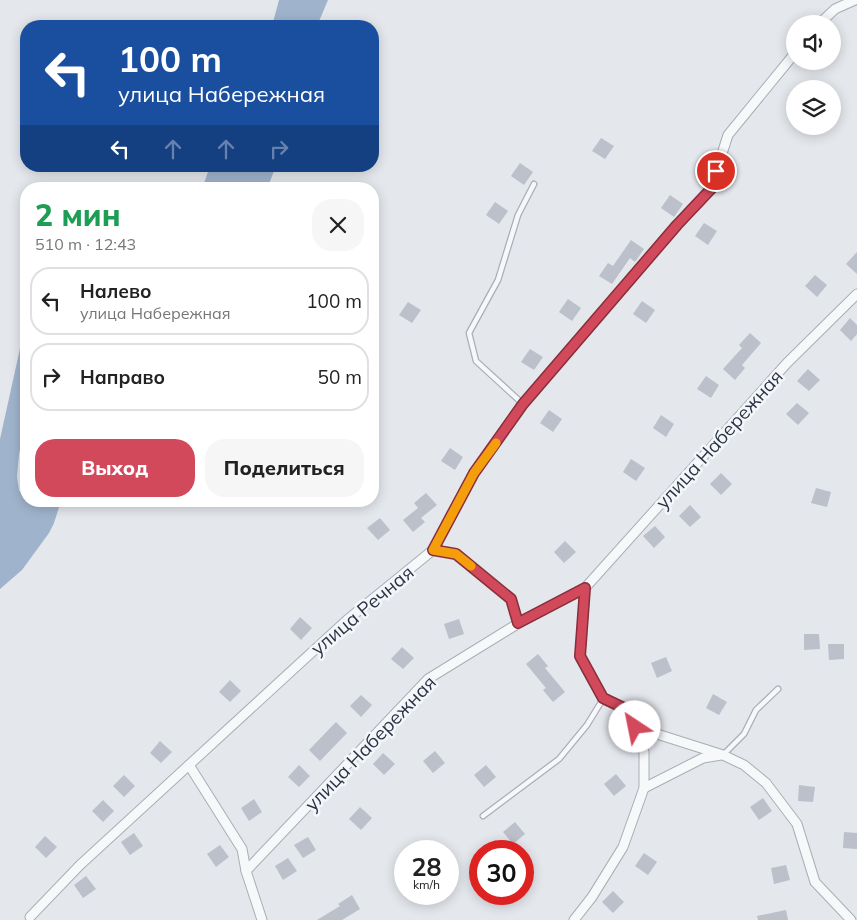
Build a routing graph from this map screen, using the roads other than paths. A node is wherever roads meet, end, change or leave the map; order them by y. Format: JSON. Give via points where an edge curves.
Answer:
{"nodes":[{"id":1,"x":855,"y":0,"type":"edge"},
{"id":2,"x":829,"y":15,"type":"edge"},
{"id":3,"x":786,"y":64,"type":"edge"},
{"id":4,"x":534,"y":184,"type":"dead end"},
{"id":5,"x":857,"y":294,"type":"edge"},
{"id":6,"x":523,"y":404,"type":"junction"},
{"id":7,"x":433,"y":550,"type":"junction"},
{"id":8,"x":585,"y":588,"type":"junction"},
{"id":9,"x":518,"y":623,"type":"junction"},
{"id":10,"x":778,"y":689,"type":"dead end"},
{"id":11,"x":603,"y":698,"type":"junction"},
{"id":12,"x":635,"y":727,"type":"junction"},
{"id":13,"x":723,"y":755,"type":"junction"},
{"id":14,"x":189,"y":764,"type":"junction"},
{"id":15,"x":644,"y":788,"type":"junction"},
{"id":16,"x":483,"y":816,"type":"dead end"},
{"id":17,"x":246,"y":871,"type":"junction"},
{"id":18,"x":30,"y":917,"type":"dead end"},
{"id":19,"x":262,"y":920,"type":"edge"},
{"id":20,"x":574,"y":920,"type":"edge"},
{"id":21,"x":851,"y":920,"type":"edge"}],
"edges":[{"from":1,"to":2,"type":"street"},
{"from":3,"to":6,"type":"street","name":"улица Речная","via":[[728,136],[712,188]]},
{"from":4,"to":6,"type":"lane","via":[[518,215],[498,280],[469,333],[476,361]]},
{"from":5,"to":8,"type":"street","name":"улица Набережная","via":[[787,363]]},
{"from":6,"to":7,"type":"street","name":"улица Речная","via":[[474,473]]},
{"from":7,"to":9,"type":"lane","via":[[456,554],[511,599]]},
{"from":7,"to":14,"type":"street","name":"улица Речная","via":[[347,620]]},
{"from":8,"to":9,"type":"street","name":"улица Набережная"},
{"from":8,"to":11,"type":"street","via":[[580,656]]},
{"from":9,"to":17,"type":"street","name":"улица Набережная","via":[[428,679]]},
{"from":10,"to":13,"type":"lane","via":[[756,710],[744,734]]},
{"from":11,"to":12,"type":"street","via":[[628,710]]},
{"from":11,"to":16,"type":"lane","via":[[559,759]]},
{"from":12,"to":13,"type":"street"},
{"from":12,"to":15,"type":"street","via":[[644,752]]},
{"from":13,"to":15,"type":"street","via":[[703,758]]},
{"from":13,"to":21,"type":"street","via":[[744,765],[766,783],[797,824],[815,882]]},
{"from":14,"to":17,"type":"street","via":[[242,849]]},
{"from":14,"to":18,"type":"street","name":"улица Речная","via":[[80,865]]},
{"from":15,"to":20,"type":"street","via":[[623,847]]},
{"from":17,"to":19,"type":"street"}]}
